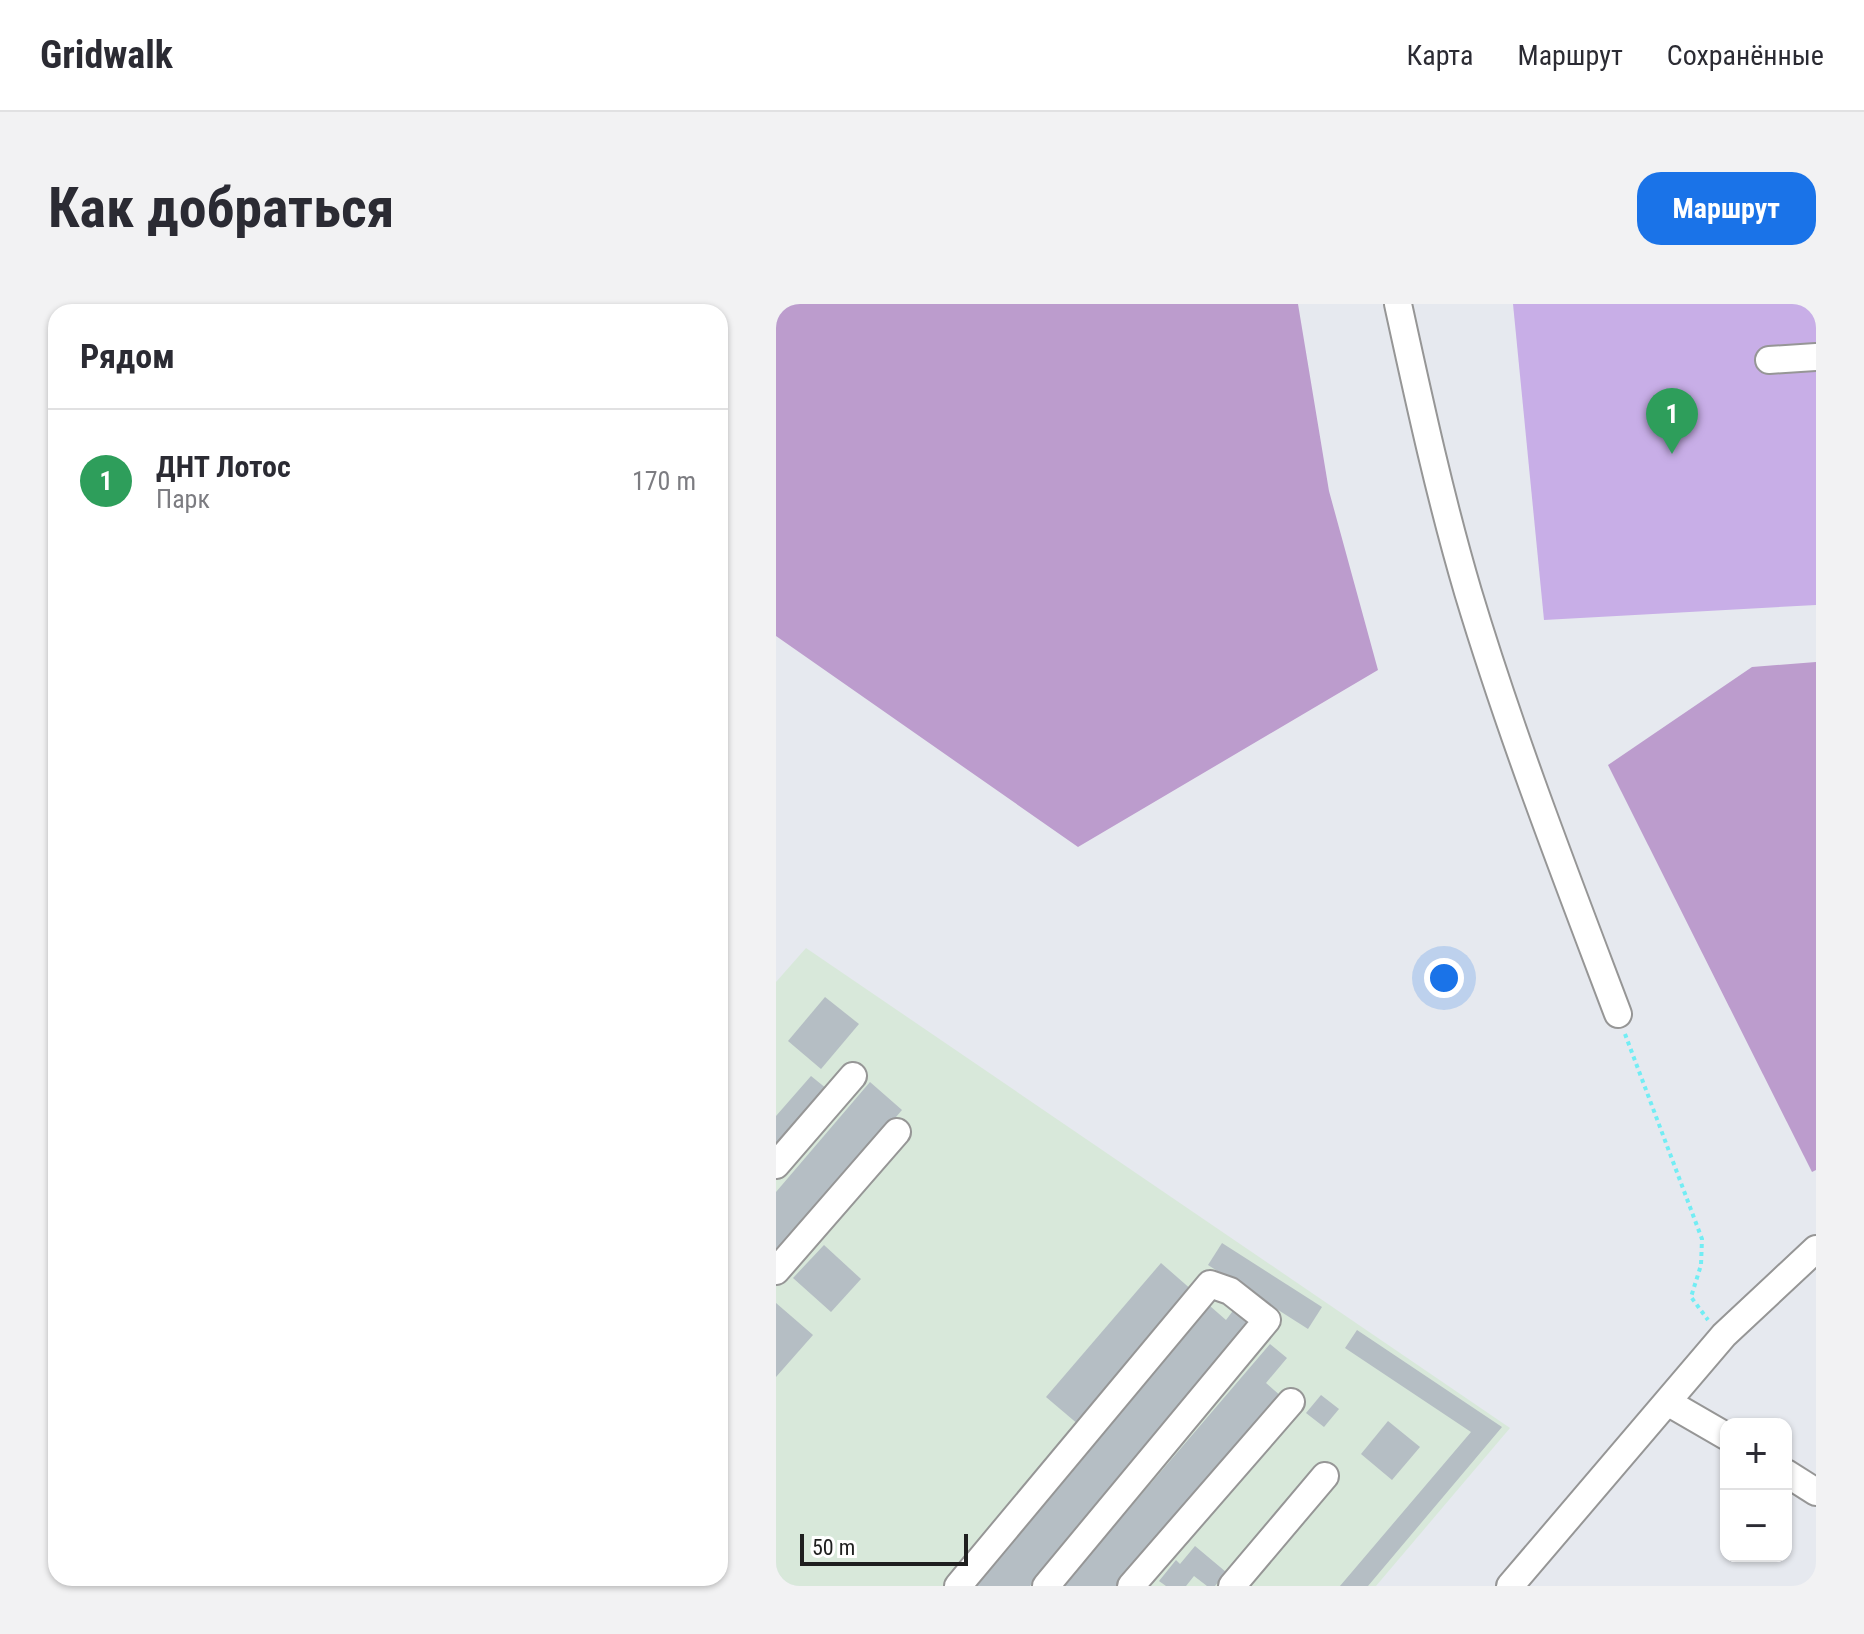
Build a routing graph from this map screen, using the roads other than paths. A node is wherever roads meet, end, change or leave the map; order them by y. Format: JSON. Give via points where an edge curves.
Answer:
{"nodes":[{"id":1,"x":1398,"y":304,"type":"edge"},
{"id":2,"x":1816,"y":357,"type":"edge"},
{"id":3,"x":1769,"y":360,"type":"dead end"},
{"id":4,"x":1618,"y":1014,"type":"road end"},
{"id":5,"x":853,"y":1076,"type":"dead end"},
{"id":6,"x":897,"y":1132,"type":"dead end"},
{"id":7,"x":776,"y":1165,"type":"edge"},
{"id":8,"x":1816,"y":1249,"type":"edge"},
{"id":9,"x":776,"y":1271,"type":"edge"},
{"id":10,"x":1291,"y":1402,"type":"dead end"},
{"id":11,"x":1669,"y":1403,"type":"junction"},
{"id":12,"x":1720,"y":1433,"type":"edge"},
{"id":13,"x":1325,"y":1476,"type":"dead end"},
{"id":14,"x":1792,"y":1477,"type":"edge"},
{"id":15,"x":1816,"y":1492,"type":"edge"},
{"id":16,"x":958,"y":1586,"type":"edge"},
{"id":17,"x":1046,"y":1586,"type":"edge"},
{"id":18,"x":1131,"y":1586,"type":"edge"},
{"id":19,"x":1232,"y":1586,"type":"edge"},
{"id":20,"x":1510,"y":1586,"type":"edge"}],
"edges":[{"from":1,"to":4,"type":"street","via":[[1468,591],[1541,814]]},
{"from":2,"to":3,"type":"street"},
{"from":5,"to":7,"type":"street"},
{"from":6,"to":9,"type":"street"},
{"from":8,"to":11,"type":"street","via":[[1724,1335]]},
{"from":10,"to":18,"type":"street"},
{"from":11,"to":12,"type":"street"},
{"from":11,"to":20,"type":"street"},
{"from":13,"to":19,"type":"street"},
{"from":14,"to":15,"type":"street"},
{"from":16,"to":17,"type":"street","via":[[1210,1284],[1230,1291],[1267,1320]]}]}
